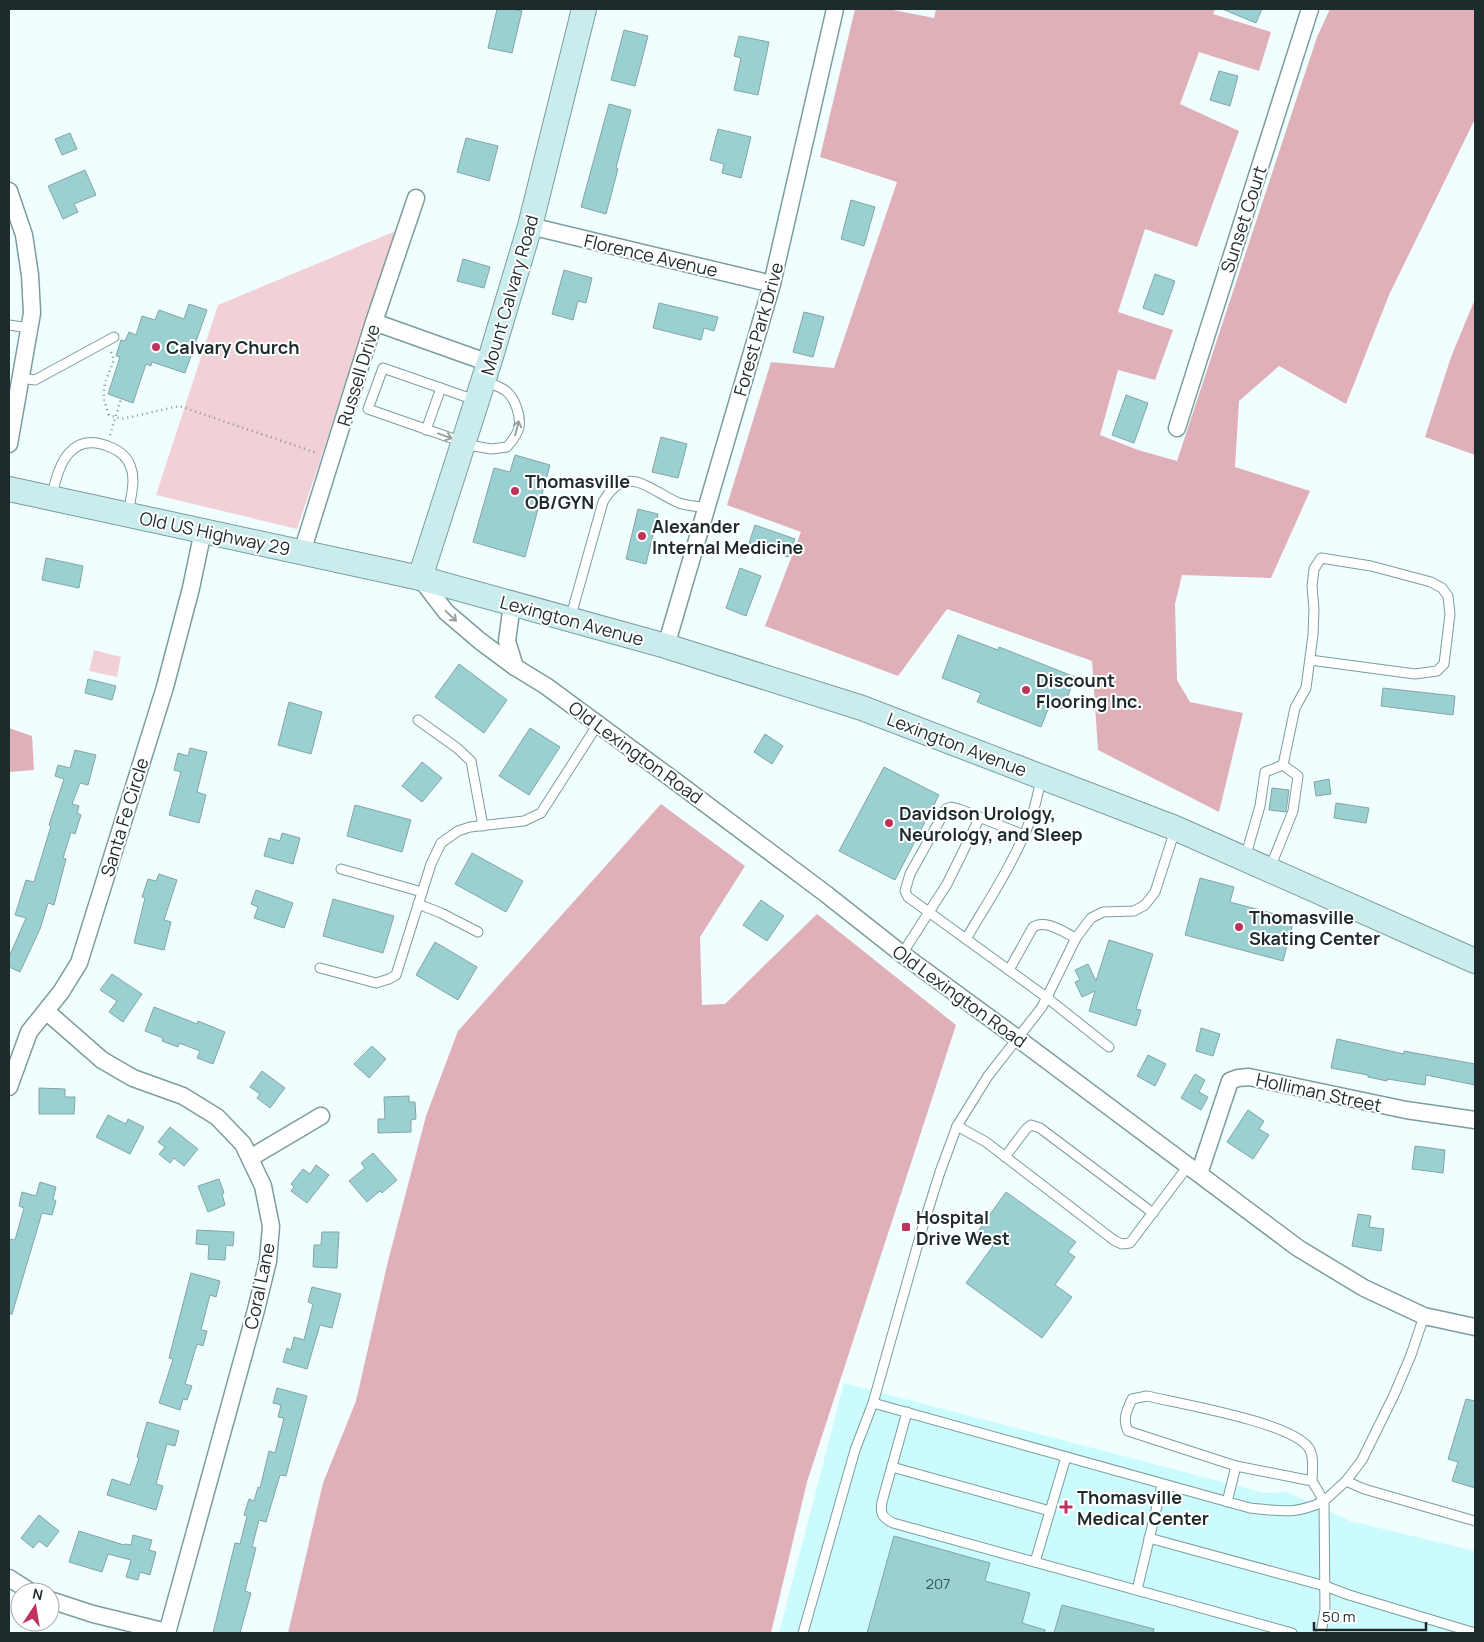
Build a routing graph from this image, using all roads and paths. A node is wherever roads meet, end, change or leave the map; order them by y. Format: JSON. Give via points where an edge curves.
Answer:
{"nodes":[{"id":1,"x":584,"y":9,"type":"edge"},
{"id":2,"x":835,"y":9,"type":"edge"},
{"id":3,"x":1310,"y":9,"type":"edge"},
{"id":4,"x":9,"y":191,"type":"edge"},
{"id":5,"x":416,"y":198,"type":"dead end"},
{"id":6,"x":530,"y":226,"type":"junction"},
{"id":7,"x":772,"y":284,"type":"junction"},
{"id":8,"x":374,"y":322,"type":"junction"},
{"id":9,"x":9,"y":324,"type":"edge"},
{"id":10,"x":29,"y":328,"type":"junction"},
{"id":11,"x":110,"y":339,"type":"joint"},
{"id":12,"x":20,"y":378,"type":"junction"},
{"id":13,"x":483,"y":381,"type":"junction"},
{"id":14,"x":441,"y":388,"type":"junction"},
{"id":15,"x":121,"y":399,"type":"dead end"},
{"id":16,"x":116,"y":417,"type":"junction"},
{"id":17,"x":1177,"y":428,"type":"dead end"},
{"id":18,"x":426,"y":430,"type":"junction"},
{"id":19,"x":9,"y":439,"type":"edge"},
{"id":20,"x":464,"y":443,"type":"junction"},
{"id":21,"x":106,"y":446,"type":"junction"},
{"id":22,"x":331,"y":458,"type":"junction"},
{"id":23,"x":9,"y":489,"type":"edge"},
{"id":24,"x":51,"y":499,"type":"junction"},
{"id":25,"x":706,"y":508,"type":"junction"},
{"id":26,"x":128,"y":515,"type":"junction"},
{"id":27,"x":203,"y":531,"type":"junction"},
{"id":28,"x":302,"y":552,"type":"junction"},
{"id":29,"x":420,"y":578,"type":"junction"},
{"id":30,"x":512,"y":604,"type":"junction"},
{"id":31,"x":570,"y":620,"type":"junction"},
{"id":32,"x":666,"y":646,"type":"junction"},
{"id":33,"x":1310,"y":660,"type":"junction"},
{"id":34,"x":515,"y":667,"type":"junction"},
{"id":35,"x":418,"y":720,"type":"dead end"},
{"id":36,"x":598,"y":724,"type":"junction"},
{"id":37,"x":1283,"y":764,"type":"junction"},
{"id":38,"x":1042,"y":777,"type":"junction"},
{"id":39,"x":980,"y":817,"type":"junction"},
{"id":40,"x":482,"y":826,"type":"junction"},
{"id":41,"x":1176,"y":828,"type":"junction"},
{"id":42,"x":1024,"y":835,"type":"junction"},
{"id":43,"x":1245,"y":859,"type":"junction"},
{"id":44,"x":341,"y":869,"type":"dead end"},
{"id":45,"x":1270,"y":870,"type":"junction"},
{"id":46,"x":422,"y":892,"type":"junction"},
{"id":47,"x":418,"y":904,"type":"junction"},
{"id":48,"x":929,"y":912,"type":"junction"},
{"id":49,"x":478,"y":932,"type":"dead end"},
{"id":50,"x":1076,"y":938,"type":"junction"},
{"id":51,"x":966,"y":939,"type":"junction"},
{"id":52,"x":902,"y":954,"type":"junction"},
{"id":53,"x":1475,"y":961,"type":"edge"},
{"id":54,"x":320,"y":968,"type":"dead end"},
{"id":55,"x":1009,"y":970,"type":"junction"},
{"id":56,"x":1046,"y":997,"type":"junction"},
{"id":57,"x":46,"y":1011,"type":"junction"},
{"id":58,"x":1018,"y":1038,"type":"junction"},
{"id":59,"x":1109,"y":1047,"type":"dead end"},
{"id":60,"x":9,"y":1087,"type":"edge"},
{"id":61,"x":321,"y":1116,"type":"dead end"},
{"id":62,"x":1475,"y":1120,"type":"edge"},
{"id":63,"x":957,"y":1126,"type":"junction"},
{"id":64,"x":1005,"y":1157,"type":"junction"},
{"id":65,"x":250,"y":1158,"type":"junction"},
{"id":66,"x":1194,"y":1170,"type":"junction"},
{"id":67,"x":1153,"y":1213,"type":"junction"},
{"id":68,"x":1424,"y":1316,"type":"junction"},
{"id":69,"x":1475,"y":1327,"type":"edge"},
{"id":70,"x":873,"y":1403,"type":"junction"},
{"id":71,"x":907,"y":1412,"type":"junction"},
{"id":72,"x":1066,"y":1457,"type":"junction"},
{"id":73,"x":1236,"y":1466,"type":"junction"},
{"id":74,"x":892,"y":1467,"type":"junction"},
{"id":75,"x":1346,"y":1480,"type":"junction"},
{"id":76,"x":1312,"y":1481,"type":"junction"},
{"id":77,"x":1162,"y":1485,"type":"junction"},
{"id":78,"x":1324,"y":1500,"type":"junction"},
{"id":79,"x":1227,"y":1502,"type":"junction"},
{"id":80,"x":1050,"y":1511,"type":"junction"},
{"id":81,"x":1475,"y":1521,"type":"edge"},
{"id":82,"x":1149,"y":1538,"type":"junction"},
{"id":83,"x":1035,"y":1562,"type":"junction"},
{"id":84,"x":1325,"y":1586,"type":"junction"},
{"id":85,"x":1137,"y":1590,"type":"junction"},
{"id":86,"x":60,"y":1603,"type":"edge"},
{"id":87,"x":167,"y":1632,"type":"edge"},
{"id":88,"x":1282,"y":1632,"type":"edge"},
{"id":89,"x":803,"y":1633,"type":"edge"},
{"id":90,"x":1292,"y":1633,"type":"edge"},
{"id":91,"x":1321,"y":1633,"type":"edge"},
{"id":92,"x":1475,"y":1633,"type":"edge"}],
"edges":[{"from":1,"to":6,"type":"main road","name":"Mount Calvary Road"},
{"from":2,"to":7,"type":"street","name":"Forest Park Drive"},
{"from":3,"to":17,"type":"street","name":"Sunset Court"},
{"from":4,"to":10,"type":"street","via":[[24,235],[30,275],[32,313]]},
{"from":5,"to":8,"type":"street","name":"Russell Drive"},
{"from":6,"to":7,"type":"street","name":"Florence Avenue"},
{"from":6,"to":13,"type":"main road","name":"Mount Calvary Road"},
{"from":7,"to":25,"type":"street","name":"Forest Park Drive"},
{"from":8,"to":13,"type":"street"},
{"from":8,"to":22,"type":"street","name":"Russell Drive"},
{"from":9,"to":10,"type":"lane"},
{"from":10,"to":12,"type":"street"},
{"from":11,"to":12,"type":"lane","via":[[35,380]]},
{"from":11,"to":16,"type":"path","via":[[114,360],[103,389],[109,415]]},
{"from":12,"to":19,"type":"street"},
{"from":13,"to":14,"type":"lane"},
{"from":13,"to":20,"type":"main road","name":"Mount Calvary Road"},
{"from":20,"to":13,"type":"lane","one_way":true,"via":[[491,450],[507,447],[519,427],[519,414],[506,391]]},
{"from":14,"to":18,"type":"lane"},
{"from":14,"to":18,"type":"lane","via":[[383,368],[368,409]]},
{"from":15,"to":16,"type":"path"},
{"from":16,"to":21,"type":"path"},
{"from":16,"to":22,"type":"path","via":[[137,417],[179,406]]},
{"from":18,"to":20,"type":"lane","one_way":true},
{"from":20,"to":29,"type":"main road","name":"Mount Calvary Road"},
{"from":21,"to":24,"type":"lane","via":[[86,443],[69,452],[62,461]]},
{"from":21,"to":26,"type":"lane","via":[[126,457],[132,469]]},
{"from":22,"to":28,"type":"street","name":"Russell Drive"},
{"from":23,"to":24,"type":"main road","name":"Old US Highway 29"},
{"from":24,"to":26,"type":"main road","name":"Old US Highway 29"},
{"from":25,"to":31,"type":"lane","via":[[680,503],[646,485],[618,483],[602,502]]},
{"from":25,"to":32,"type":"street","name":"Forest Park Drive"},
{"from":26,"to":27,"type":"main road","name":"Old US Highway 29"},
{"from":27,"to":28,"type":"main road","name":"Old US Highway 29"},
{"from":27,"to":57,"type":"street","name":"Santa Fe Circle","via":[[165,687],[79,962]]},
{"from":28,"to":29,"type":"main road","name":"Old US Highway 29"},
{"from":29,"to":30,"type":"main road","name":"Lexington Avenue"},
{"from":29,"to":34,"type":"street","name":"Old Lexington Road","one_way":true,"via":[[446,612]]},
{"from":30,"to":31,"type":"main road","name":"Lexington Avenue"},
{"from":30,"to":34,"type":"street","via":[[507,641]]},
{"from":31,"to":32,"type":"main road","name":"Lexington Avenue"},
{"from":32,"to":38,"type":"main road","name":"Lexington Avenue","via":[[862,708]]},
{"from":33,"to":33,"type":"lane","via":[[1314,609],[1312,586],[1314,569],[1321,558],[1371,566],[1431,582],[1448,596],[1450,614],[1444,664],[1437,672],[1415,674]]},
{"from":33,"to":37,"type":"lane","via":[[1306,688],[1295,708]]},
{"from":34,"to":36,"type":"street","name":"Old Lexington Road"},
{"from":35,"to":40,"type":"lane","via":[[457,748],[470,762]]},
{"from":36,"to":40,"type":"lane","via":[[540,813],[524,821]]},
{"from":36,"to":52,"type":"street","name":"Old Lexington Road"},
{"from":37,"to":43,"type":"lane","via":[[1265,772],[1260,806]]},
{"from":37,"to":45,"type":"lane","via":[[1298,776],[1294,811]]},
{"from":38,"to":41,"type":"main road","name":"Lexington Avenue"},
{"from":38,"to":42,"type":"lane"},
{"from":39,"to":42,"type":"lane"},
{"from":39,"to":48,"type":"lane","via":[[947,884]]},
{"from":39,"to":48,"type":"lane","via":[[951,807],[946,809],[910,874],[905,891],[908,897]]},
{"from":40,"to":46,"type":"lane","via":[[458,831],[442,843]]},
{"from":41,"to":43,"type":"main road","name":"Lexington Avenue"},
{"from":41,"to":50,"type":"lane","via":[[1155,892],[1145,905],[1134,910],[1103,912],[1091,918]]},
{"from":42,"to":51,"type":"lane"},
{"from":43,"to":45,"type":"main road","name":"Lexington Avenue"},
{"from":44,"to":46,"type":"lane"},
{"from":45,"to":53,"type":"main road","name":"Lexington Avenue"},
{"from":46,"to":47,"type":"lane"},
{"from":47,"to":49,"type":"lane"},
{"from":47,"to":54,"type":"lane","via":[[396,975],[376,983]]},
{"from":48,"to":51,"type":"lane"},
{"from":48,"to":52,"type":"lane"},
{"from":50,"to":55,"type":"lane","via":[[1047,924],[1038,924],[1033,927]]},
{"from":50,"to":56,"type":"lane"},
{"from":51,"to":55,"type":"lane"},
{"from":52,"to":58,"type":"street","name":"Old Lexington Road"},
{"from":55,"to":56,"type":"lane"},
{"from":56,"to":58,"type":"lane"},
{"from":56,"to":59,"type":"lane"},
{"from":57,"to":60,"type":"street","name":"Santa Fe Circle","via":[[29,1032]]},
{"from":57,"to":65,"type":"street","name":"Coral Lane","via":[[102,1060],[133,1078],[183,1096],[216,1117],[242,1144]]},
{"from":58,"to":63,"type":"lane","via":[[988,1076]]},
{"from":58,"to":66,"type":"street","name":"Old Lexington Road"},
{"from":61,"to":65,"type":"street"},
{"from":62,"to":66,"type":"street","name":"Holliman Street","via":[[1406,1110],[1249,1077],[1238,1078],[1230,1081]]},
{"from":63,"to":64,"type":"lane"},
{"from":63,"to":70,"type":"lane","via":[[923,1226]]},
{"from":64,"to":67,"type":"lane","via":[[1122,1244],[1130,1243]]},
{"from":64,"to":67,"type":"lane","via":[[1026,1129],[1031,1125],[1040,1128]]},
{"from":65,"to":87,"type":"street","name":"Coral Lane","via":[[263,1186],[271,1226],[268,1261]]},
{"from":66,"to":67,"type":"lane"},
{"from":66,"to":68,"type":"street","name":"Old Lexington Road","via":[[1298,1248],[1364,1288]]},
{"from":68,"to":69,"type":"street","name":"Old Lexington Road"},
{"from":68,"to":75,"type":"lane","via":[[1394,1395],[1362,1460]]},
{"from":70,"to":71,"type":"lane"},
{"from":70,"to":89,"type":"lane","via":[[855,1450]]},
{"from":71,"to":72,"type":"lane"},
{"from":71,"to":74,"type":"lane"},
{"from":72,"to":77,"type":"lane"},
{"from":72,"to":80,"type":"lane"},
{"from":73,"to":76,"type":"lane"},
{"from":73,"to":76,"type":"lane","via":[[1128,1430],[1125,1413],[1132,1399],[1147,1396],[1262,1423],[1295,1436],[1308,1448],[1312,1459]]},
{"from":73,"to":79,"type":"lane"},
{"from":74,"to":80,"type":"lane"},
{"from":74,"to":83,"type":"lane","via":[[880,1511],[883,1518]]},
{"from":75,"to":78,"type":"lane"},
{"from":75,"to":81,"type":"lane","via":[[1364,1489]]},
{"from":76,"to":78,"type":"lane"},
{"from":77,"to":79,"type":"lane"},
{"from":77,"to":82,"type":"lane"},
{"from":78,"to":79,"type":"lane","via":[[1308,1509],[1286,1512]]},
{"from":78,"to":84,"type":"lane"},
{"from":80,"to":83,"type":"lane"},
{"from":82,"to":84,"type":"lane"},
{"from":82,"to":85,"type":"lane"},
{"from":83,"to":85,"type":"lane"},
{"from":84,"to":91,"type":"lane"},
{"from":84,"to":92,"type":"lane"},
{"from":85,"to":88,"type":"lane"},
{"from":86,"to":87,"type":"street"},
{"from":88,"to":90,"type":"lane"}]}
